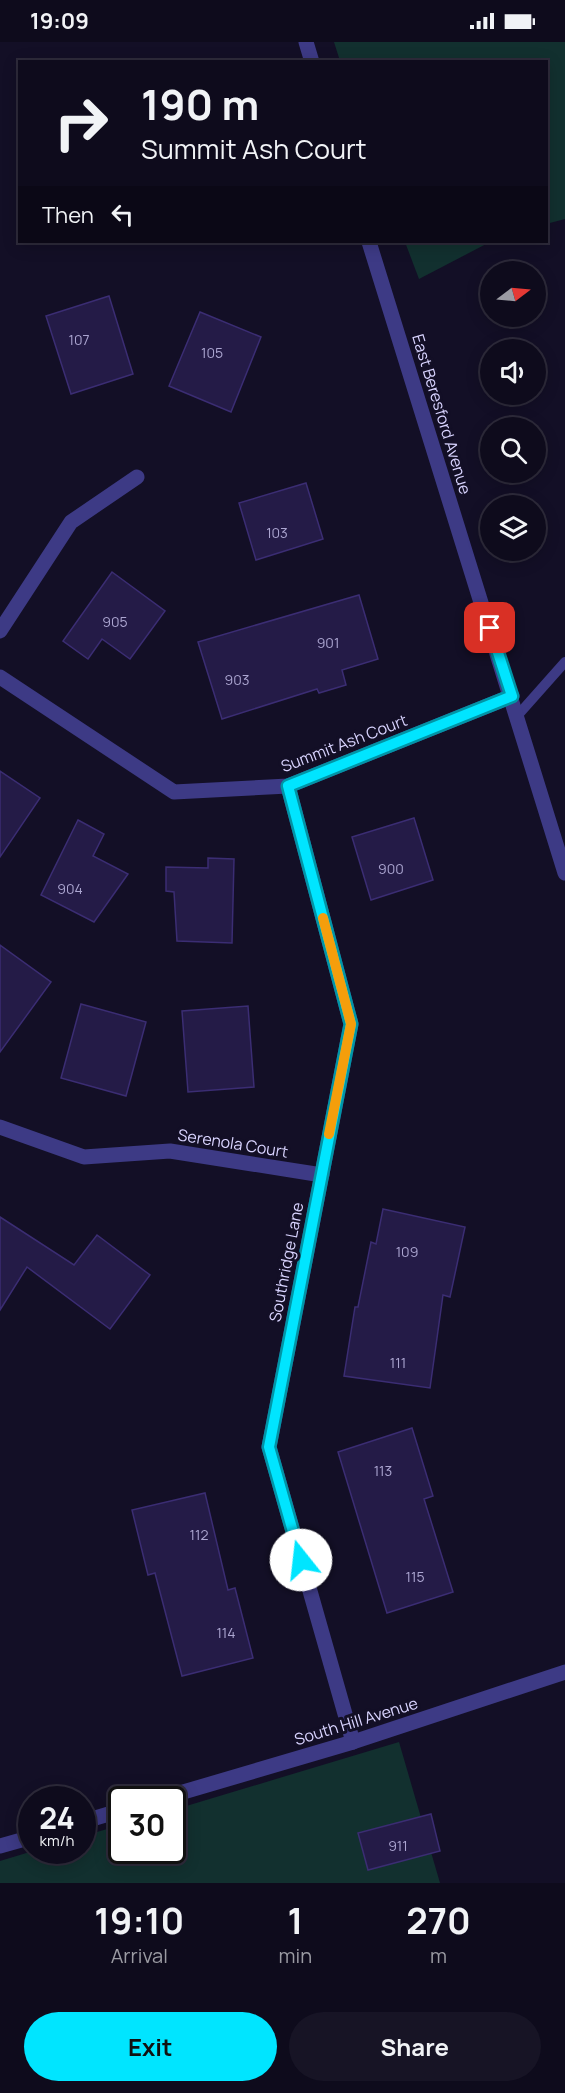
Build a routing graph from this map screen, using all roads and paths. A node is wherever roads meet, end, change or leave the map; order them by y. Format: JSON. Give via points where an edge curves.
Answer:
{"nodes":[{"id":1,"x":306,"y":42,"type":"edge"},
{"id":2,"x":311,"y":60,"type":"edge"},
{"id":3,"x":369,"y":243,"type":"edge"},
{"id":4,"x":136,"y":477,"type":"dead end"},
{"id":5,"x":0,"y":631,"type":"edge"},
{"id":6,"x":565,"y":662,"type":"edge"},
{"id":7,"x":0,"y":677,"type":"edge"},
{"id":8,"x":512,"y":696,"type":"junction"},
{"id":9,"x":518,"y":716,"type":"junction"},
{"id":10,"x":288,"y":786,"type":"junction"},
{"id":11,"x":565,"y":873,"type":"edge"},
{"id":12,"x":0,"y":1127,"type":"edge"},
{"id":13,"x":322,"y":1175,"type":"junction"},
{"id":14,"x":565,"y":1672,"type":"edge"},
{"id":15,"x":353,"y":1742,"type":"junction"},
{"id":16,"x":186,"y":1791,"type":"edge"},
{"id":17,"x":18,"y":1841,"type":"edge"},
{"id":18,"x":0,"y":1846,"type":"edge"}],
"edges":[{"from":1,"to":2,"type":"street"},
{"from":3,"to":8,"type":"street","name":"East Beresford Avenue"},
{"from":4,"to":5,"type":"street","via":[[71,522]]},
{"from":6,"to":9,"type":"lane"},
{"from":7,"to":10,"type":"street","name":"Summit Ash Court","via":[[174,792]]},
{"from":8,"to":9,"type":"street","name":"East Beresford Avenue"},
{"from":8,"to":10,"type":"street","name":"Summit Ash Court"},
{"from":9,"to":11,"type":"street","name":"East Beresford Avenue"},
{"from":10,"to":13,"type":"street","name":"Southridge Lane","via":[[351,1024]]},
{"from":12,"to":13,"type":"street","name":"Serenola Court","via":[[84,1157],[170,1150]]},
{"from":13,"to":15,"type":"street","name":"Southridge Lane","via":[[269,1447]]},
{"from":14,"to":15,"type":"street","name":"South Hill Avenue"},
{"from":15,"to":16,"type":"street","name":"South Hill Avenue"},
{"from":17,"to":18,"type":"street"}]}
